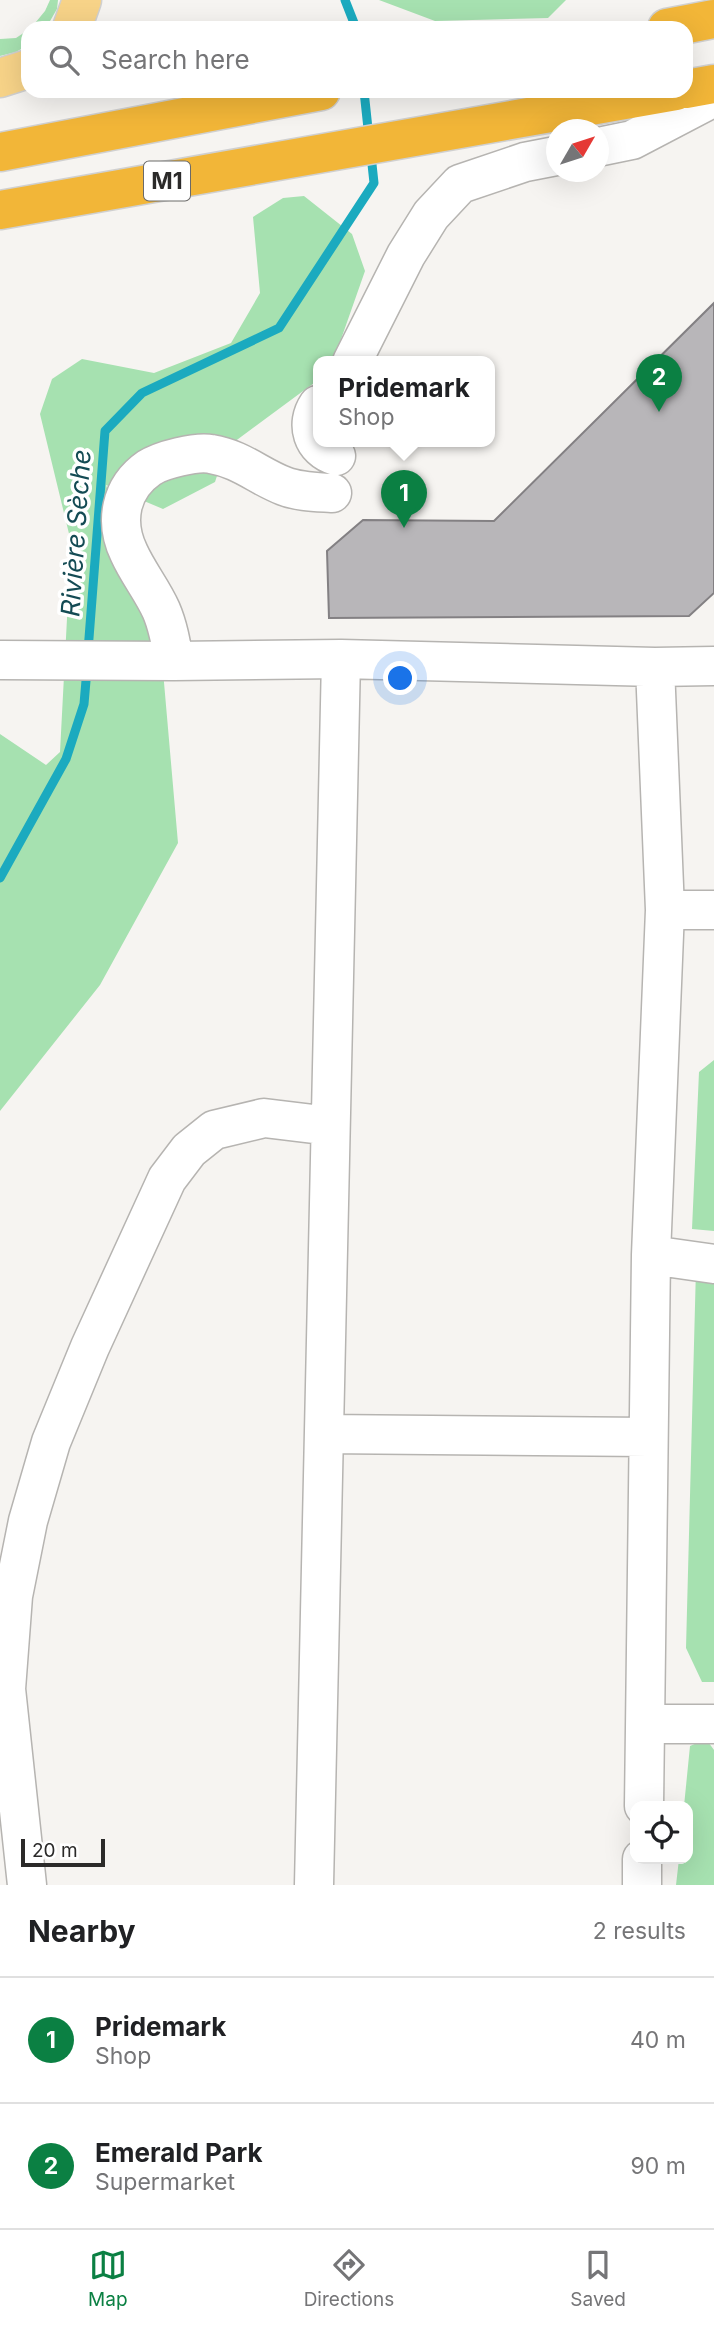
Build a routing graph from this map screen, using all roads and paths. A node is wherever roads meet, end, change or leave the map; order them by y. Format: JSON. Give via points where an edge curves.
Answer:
{"nodes":[{"id":1,"x":82,"y":0,"type":"edge"},
{"id":2,"x":714,"y":19,"type":"edge"},
{"id":3,"x":74,"y":21,"type":"edge"},
{"id":4,"x":693,"y":23,"type":"edge"},
{"id":5,"x":21,"y":71,"type":"edge"},
{"id":6,"x":0,"y":78,"type":"edge"},
{"id":7,"x":714,"y":84,"type":"edge"},
{"id":8,"x":693,"y":88,"type":"edge"},
{"id":9,"x":714,"y":97,"type":"edge"},
{"id":10,"x":282,"y":98,"type":"edge"},
{"id":11,"x":636,"y":98,"type":"edge"},
{"id":12,"x":609,"y":145,"type":"edge"},
{"id":13,"x":0,"y":152,"type":"edge"},
{"id":14,"x":546,"y":158,"type":"edge"},
{"id":15,"x":0,"y":209,"type":"edge"},
{"id":16,"x":355,"y":356,"type":"edge"},
{"id":17,"x":313,"y":415,"type":"edge"},
{"id":18,"x":313,"y":432,"type":"edge"},
{"id":19,"x":321,"y":447,"type":"edge"},
{"id":20,"x":336,"y":456,"type":"dead end"},
{"id":21,"x":332,"y":493,"type":"dead end"},
{"id":22,"x":341,"y":659,"type":"junction"},
{"id":23,"x":0,"y":660,"type":"edge"},
{"id":24,"x":161,"y":661,"type":"junction"},
{"id":25,"x":714,"y":666,"type":"edge"},
{"id":26,"x":654,"y":667,"type":"junction"},
{"id":27,"x":665,"y":910,"type":"junction"},
{"id":28,"x":714,"y":910,"type":"edge"},
{"id":29,"x":330,"y":1126,"type":"junction"},
{"id":30,"x":651,"y":1255,"type":"junction"},
{"id":31,"x":714,"y":1264,"type":"edge"},
{"id":32,"x":325,"y":1434,"type":"junction"},
{"id":33,"x":648,"y":1437,"type":"junction"},
{"id":34,"x":647,"y":1724,"type":"junction"},
{"id":35,"x":714,"y":1724,"type":"edge"},
{"id":36,"x":644,"y":1801,"type":"edge"},
{"id":37,"x":642,"y":1864,"type":"edge"},
{"id":38,"x":27,"y":1885,"type":"edge"},
{"id":39,"x":314,"y":1885,"type":"edge"},
{"id":40,"x":642,"y":1885,"type":"edge"}],
"edges":[{"from":1,"to":3,"type":"main road"},
{"from":2,"to":4,"type":"highway"},
{"from":5,"to":6,"type":"main road"},
{"from":7,"to":8,"type":"highway"},
{"from":9,"to":12,"type":"street","via":[[632,140]]},
{"from":10,"to":13,"type":"highway","number":"M1"},
{"from":11,"to":15,"type":"highway","number":"M1"},
{"from":14,"to":16,"type":"street","via":[[460,184],[431,215],[406,255]]},
{"from":17,"to":18,"type":"street"},
{"from":19,"to":20,"type":"street"},
{"from":21,"to":24,"type":"street","via":[[285,486],[240,462],[208,453],[154,465],[138,476],[124,495],[121,518],[128,551],[169,632]]},
{"from":22,"to":24,"type":"street"},
{"from":22,"to":26,"type":"street"},
{"from":22,"to":29,"type":"street"},
{"from":23,"to":24,"type":"street"},
{"from":25,"to":26,"type":"street"},
{"from":26,"to":27,"type":"street"},
{"from":27,"to":28,"type":"street"},
{"from":27,"to":30,"type":"street"},
{"from":29,"to":32,"type":"street"},
{"from":29,"to":38,"type":"street","via":[[264,1118],[214,1130],[189,1150],[167,1179],[51,1442],[13,1596],[6,1689]]},
{"from":30,"to":31,"type":"street"},
{"from":30,"to":33,"type":"street"},
{"from":32,"to":33,"type":"street"},
{"from":32,"to":39,"type":"street"},
{"from":33,"to":34,"type":"street"},
{"from":34,"to":35,"type":"street"},
{"from":34,"to":36,"type":"street"},
{"from":37,"to":40,"type":"street"}]}
